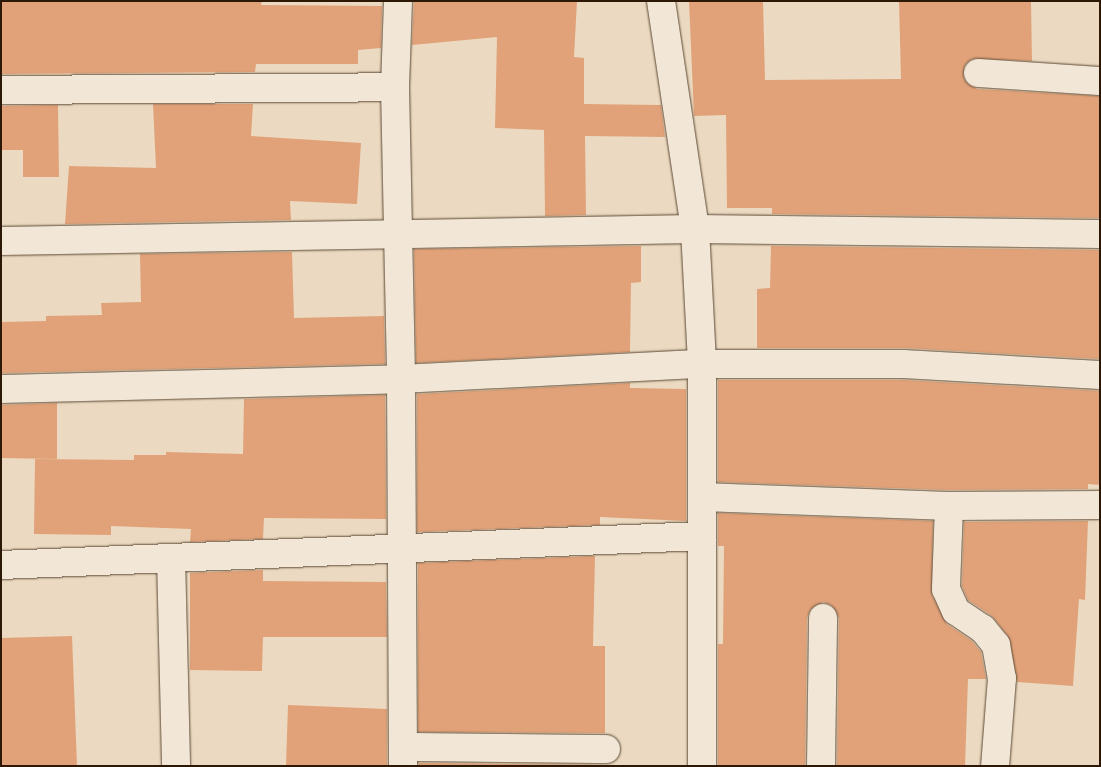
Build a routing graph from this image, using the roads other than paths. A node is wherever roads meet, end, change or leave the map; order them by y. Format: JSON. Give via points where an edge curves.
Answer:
{"nodes":[{"id":1,"x":398,"y":1,"type":"edge"},
{"id":2,"x":661,"y":1,"type":"edge"},
{"id":3,"x":978,"y":73,"type":"dead end"},
{"id":4,"x":1100,"y":81,"type":"edge"},
{"id":5,"x":395,"y":87,"type":"junction"},
{"id":6,"x":1,"y":90,"type":"edge"},
{"id":7,"x":695,"y":229,"type":"junction"},
{"id":8,"x":396,"y":232,"type":"junction"},
{"id":9,"x":1100,"y":234,"type":"edge"},
{"id":10,"x":1,"y":241,"type":"edge"},
{"id":11,"x":702,"y":364,"type":"junction"},
{"id":12,"x":1100,"y":375,"type":"edge"},
{"id":13,"x":401,"y":379,"type":"junction"},
{"id":14,"x":1,"y":389,"type":"edge"},
{"id":15,"x":702,"y":497,"type":"junction"},
{"id":16,"x":1100,"y":505,"type":"edge"},
{"id":17,"x":949,"y":506,"type":"junction"},
{"id":18,"x":702,"y":536,"type":"junction"},
{"id":19,"x":400,"y":549,"type":"junction"},
{"id":20,"x":171,"y":558,"type":"junction"},
{"id":21,"x":1,"y":565,"type":"edge"},
{"id":22,"x":823,"y":618,"type":"dead end"},
{"id":23,"x":606,"y":749,"type":"dead end"},
{"id":24,"x":403,"y":756,"type":"edge"},
{"id":25,"x":176,"y":766,"type":"edge"},
{"id":26,"x":702,"y":766,"type":"edge"},
{"id":27,"x":821,"y":766,"type":"edge"},
{"id":28,"x":995,"y":766,"type":"edge"}],
"edges":[{"from":1,"to":5,"type":"street"},
{"from":2,"to":7,"type":"street"},
{"from":3,"to":4,"type":"street"},
{"from":5,"to":6,"type":"street"},
{"from":5,"to":8,"type":"street"},
{"from":7,"to":8,"type":"street"},
{"from":7,"to":9,"type":"street"},
{"from":7,"to":11,"type":"street"},
{"from":8,"to":10,"type":"street"},
{"from":8,"to":13,"type":"street"},
{"from":11,"to":12,"type":"street","via":[[903,364]]},
{"from":11,"to":13,"type":"street"},
{"from":11,"to":15,"type":"street"},
{"from":13,"to":14,"type":"street"},
{"from":13,"to":19,"type":"street"},
{"from":15,"to":17,"type":"street"},
{"from":15,"to":18,"type":"street"},
{"from":16,"to":17,"type":"street"},
{"from":17,"to":28,"type":"street","via":[[946,589],[956,611],[982,629],[996,645],[1002,678]]},
{"from":18,"to":19,"type":"street"},
{"from":18,"to":26,"type":"street"},
{"from":19,"to":20,"type":"street"},
{"from":19,"to":24,"type":"street"},
{"from":20,"to":21,"type":"street"},
{"from":20,"to":25,"type":"street"},
{"from":22,"to":27,"type":"street"},
{"from":23,"to":24,"type":"street"}]}
